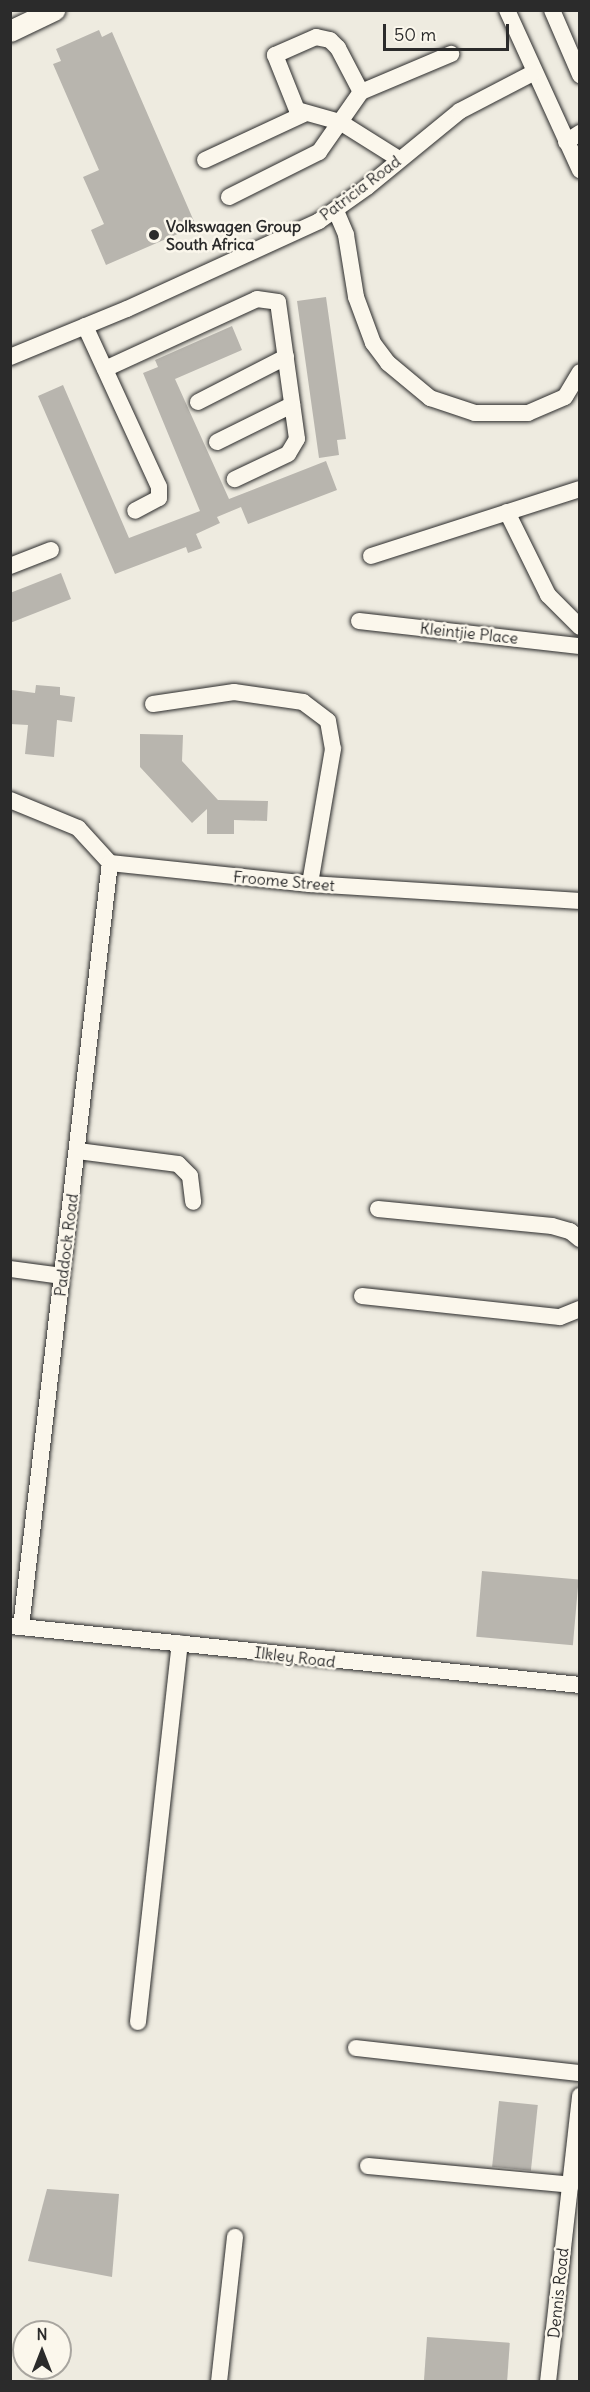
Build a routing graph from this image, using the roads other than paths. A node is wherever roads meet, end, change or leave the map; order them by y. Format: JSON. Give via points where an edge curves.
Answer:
{"nodes":[{"id":1,"x":54,"y":10,"type":"edge"},
{"id":2,"x":507,"y":10,"type":"edge"},
{"id":3,"x":552,"y":10,"type":"edge"},
{"id":4,"x":10,"y":31,"type":"edge"},
{"id":5,"x":451,"y":54,"type":"dead end"},
{"id":6,"x":533,"y":73,"type":"junction"},
{"id":7,"x":579,"y":75,"type":"edge"},
{"id":8,"x":360,"y":92,"type":"junction"},
{"id":9,"x":304,"y":114,"type":"junction"},
{"id":10,"x":340,"y":122,"type":"junction"},
{"id":11,"x":573,"y":137,"type":"edge"},
{"id":12,"x":399,"y":159,"type":"junction"},
{"id":13,"x":205,"y":160,"type":"dead end"},
{"id":14,"x":579,"y":170,"type":"edge"},
{"id":15,"x":228,"y":197,"type":"dead end"},
{"id":16,"x":336,"y":210,"type":"junction"},
{"id":17,"x":85,"y":326,"type":"junction"},
{"id":18,"x":10,"y":357,"type":"edge"},
{"id":19,"x":286,"y":357,"type":"junction"},
{"id":20,"x":105,"y":369,"type":"junction"},
{"id":21,"x":579,"y":372,"type":"edge"},
{"id":22,"x":198,"y":402,"type":"dead end"},
{"id":23,"x":292,"y":405,"type":"junction"},
{"id":24,"x":217,"y":442,"type":"dead end"},
{"id":25,"x":235,"y":479,"type":"dead end"},
{"id":26,"x":579,"y":489,"type":"edge"},
{"id":27,"x":135,"y":511,"type":"dead end"},
{"id":28,"x":507,"y":512,"type":"junction"},
{"id":29,"x":51,"y":550,"type":"dead end"},
{"id":30,"x":371,"y":556,"type":"dead end"},
{"id":31,"x":10,"y":566,"type":"edge"},
{"id":32,"x":359,"y":621,"type":"dead end"},
{"id":33,"x":579,"y":627,"type":"edge"},
{"id":34,"x":579,"y":646,"type":"edge"},
{"id":35,"x":153,"y":704,"type":"dead end"},
{"id":36,"x":10,"y":800,"type":"edge"},
{"id":37,"x":110,"y":863,"type":"junction"},
{"id":38,"x":310,"y":884,"type":"junction"},
{"id":39,"x":579,"y":901,"type":"edge"},
{"id":40,"x":78,"y":1151,"type":"junction"},
{"id":41,"x":193,"y":1202,"type":"dead end"},
{"id":42,"x":378,"y":1209,"type":"dead end"},
{"id":43,"x":579,"y":1239,"type":"edge"},
{"id":44,"x":10,"y":1269,"type":"edge"},
{"id":45,"x":62,"y":1276,"type":"junction"},
{"id":46,"x":362,"y":1296,"type":"dead end"},
{"id":47,"x":579,"y":1309,"type":"edge"},
{"id":48,"x":16,"y":1626,"type":"edge"},
{"id":49,"x":180,"y":1643,"type":"junction"},
{"id":50,"x":579,"y":1685,"type":"edge"},
{"id":51,"x":138,"y":2022,"type":"dead end"},
{"id":52,"x":356,"y":2048,"type":"dead end"},
{"id":53,"x":579,"y":2073,"type":"edge"},
{"id":54,"x":579,"y":2096,"type":"edge"},
{"id":55,"x":368,"y":2166,"type":"dead end"},
{"id":56,"x":571,"y":2185,"type":"junction"},
{"id":57,"x":235,"y":2237,"type":"dead end"},
{"id":58,"x":219,"y":2382,"type":"edge"},
{"id":59,"x":548,"y":2382,"type":"edge"}],
"edges":[{"from":1,"to":4,"type":"main road"},
{"from":2,"to":6,"type":"street"},
{"from":3,"to":7,"type":"street"},
{"from":5,"to":8,"type":"street"},
{"from":6,"to":11,"type":"street"},
{"from":6,"to":12,"type":"street","name":"Patricia Road","via":[[460,111]]},
{"from":8,"to":9,"type":"street","via":[[330,40],[316,37],[278,51],[275,60],[286,87],[294,106]]},
{"from":8,"to":10,"type":"street"},
{"from":9,"to":10,"type":"street"},
{"from":9,"to":13,"type":"street"},
{"from":10,"to":12,"type":"street"},
{"from":10,"to":15,"type":"street","via":[[319,152]]},
{"from":11,"to":14,"type":"street"},
{"from":12,"to":16,"type":"street","name":"Patricia Road"},
{"from":16,"to":17,"type":"street","name":"Patricia Road"},
{"from":16,"to":21,"type":"street","via":[[346,235],[356,297],[373,343],[388,363],[430,398],[476,413],[528,413],[565,397]]},
{"from":17,"to":18,"type":"street","name":"Patricia Road"},
{"from":17,"to":20,"type":"street"},
{"from":19,"to":20,"type":"street","via":[[278,302],[257,299]]},
{"from":19,"to":22,"type":"street"},
{"from":19,"to":23,"type":"street"},
{"from":20,"to":27,"type":"street","via":[[159,487],[159,498]]},
{"from":23,"to":24,"type":"street"},
{"from":23,"to":25,"type":"street","via":[[297,439],[294,449]]},
{"from":26,"to":28,"type":"street"},
{"from":28,"to":30,"type":"street"},
{"from":28,"to":33,"type":"street","via":[[548,595]]},
{"from":29,"to":31,"type":"street"},
{"from":32,"to":34,"type":"street","name":"Kleintjie Place"},
{"from":35,"to":38,"type":"street","via":[[234,692],[303,702],[328,721],[333,749]]},
{"from":36,"to":37,"type":"street","via":[[78,828]]},
{"from":37,"to":38,"type":"street","name":"Froome Street"},
{"from":37,"to":40,"type":"street","name":"Paddock Road"},
{"from":38,"to":39,"type":"street","name":"Froome Street"},
{"from":40,"to":41,"type":"street","via":[[178,1164],[190,1176]]},
{"from":40,"to":45,"type":"street","name":"Paddock Road"},
{"from":42,"to":43,"type":"street","via":[[552,1226],[570,1231]]},
{"from":44,"to":45,"type":"street"},
{"from":45,"to":48,"type":"street","name":"Paddock Road"},
{"from":46,"to":47,"type":"street","via":[[560,1317]]},
{"from":48,"to":49,"type":"street","name":"Ilkley Road"},
{"from":49,"to":50,"type":"street","name":"Ilkley Road"},
{"from":49,"to":51,"type":"street"},
{"from":52,"to":53,"type":"street"},
{"from":54,"to":56,"type":"street","name":"Dennis Road"},
{"from":55,"to":56,"type":"street"},
{"from":56,"to":59,"type":"street","name":"Dennis Road"},
{"from":57,"to":58,"type":"street"}]}
